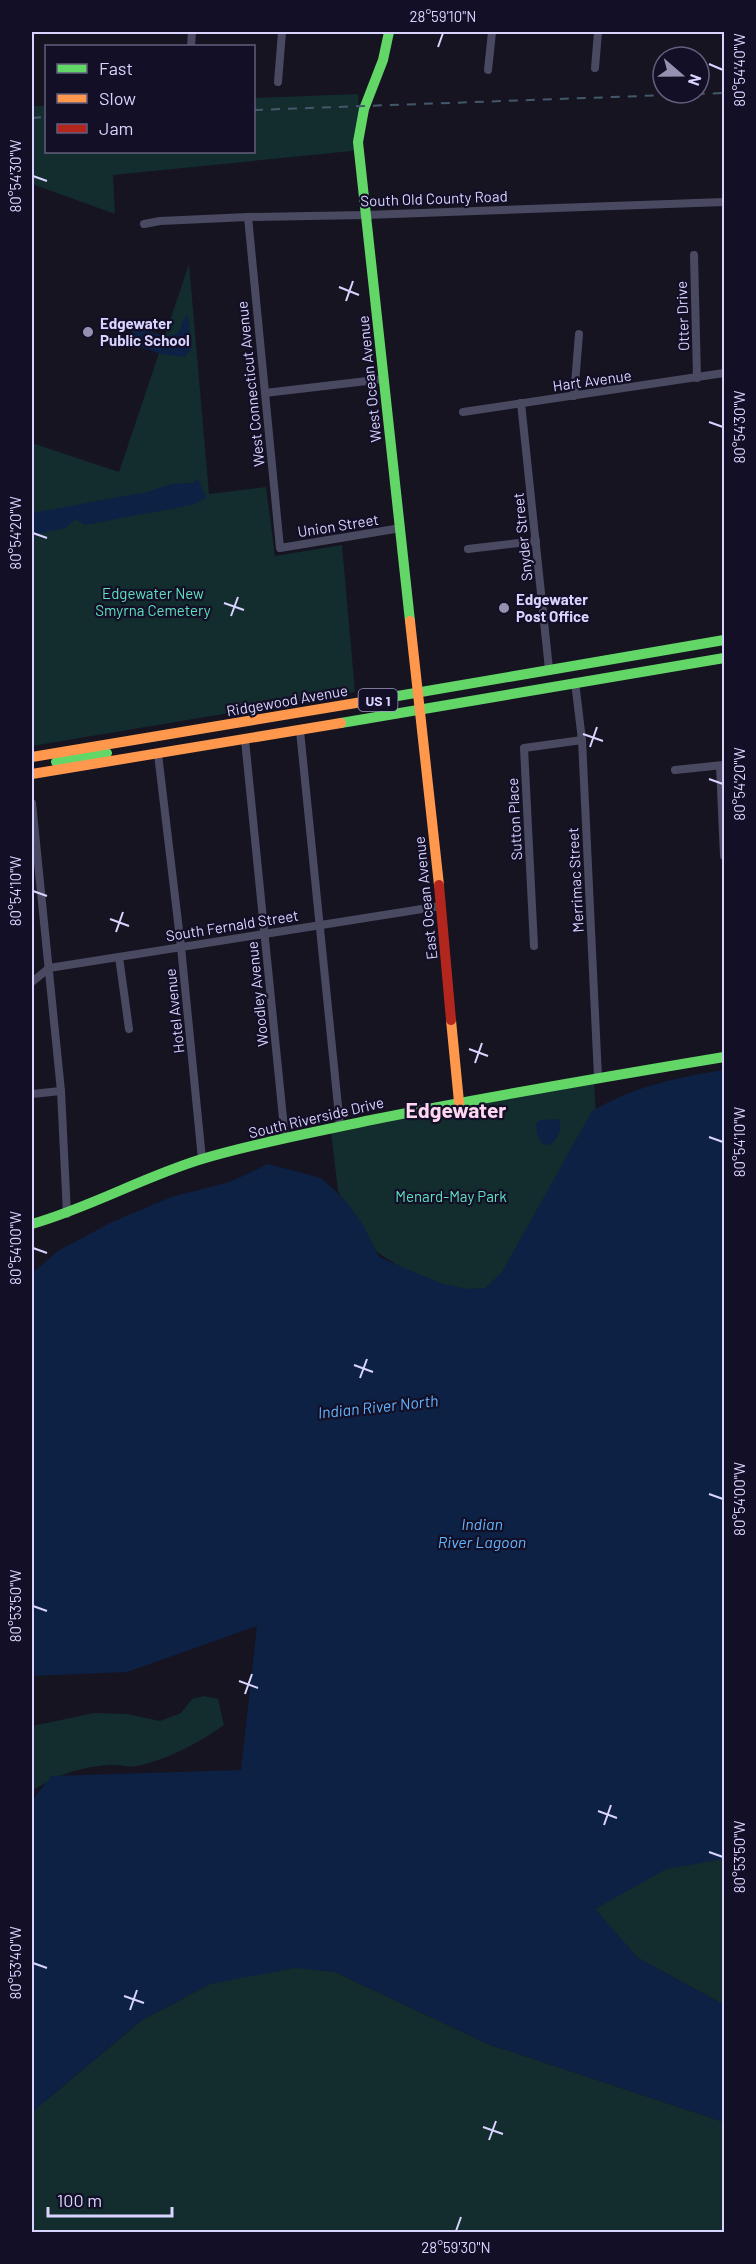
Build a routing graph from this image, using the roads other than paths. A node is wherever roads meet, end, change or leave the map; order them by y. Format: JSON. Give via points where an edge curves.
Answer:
{"nodes":[{"id":1,"x":282,"y":32,"type":"edge"},
{"id":2,"x":389,"y":32,"type":"edge"},
{"id":3,"x":492,"y":32,"type":"edge"},
{"id":4,"x":598,"y":32,"type":"edge"},
{"id":5,"x":595,"y":68,"type":"dead end"},
{"id":6,"x":488,"y":70,"type":"dead end"},
{"id":7,"x":278,"y":82,"type":"dead end"},
{"id":8,"x":724,"y":202,"type":"edge"},
{"id":9,"x":366,"y":215,"type":"junction"},
{"id":10,"x":248,"y":218,"type":"junction"},
{"id":11,"x":144,"y":224,"type":"dead end"},
{"id":12,"x":694,"y":255,"type":"dead end"},
{"id":13,"x":579,"y":334,"type":"dead end"},
{"id":14,"x":724,"y":373,"type":"edge"},
{"id":15,"x":697,"y":378,"type":"junction"},
{"id":16,"x":384,"y":379,"type":"junction"},
{"id":17,"x":265,"y":393,"type":"junction"},
{"id":18,"x":574,"y":396,"type":"junction"},
{"id":19,"x":521,"y":403,"type":"junction"},
{"id":20,"x":463,"y":412,"type":"dead end"},
{"id":21,"x":401,"y":528,"type":"junction"},
{"id":22,"x":536,"y":541,"type":"junction"},
{"id":23,"x":280,"y":548,"type":"joint"},
{"id":24,"x":468,"y":549,"type":"dead end"},
{"id":25,"x":721,"y":641,"type":"edge"},
{"id":26,"x":724,"y":658,"type":"edge"},
{"id":27,"x":549,"y":669,"type":"junction"},
{"id":28,"x":635,"y":672,"type":"junction"},
{"id":29,"x":575,"y":682,"type":"junction"},
{"id":30,"x":418,"y":693,"type":"junction"},
{"id":31,"x":420,"y":710,"type":"junction"},
{"id":32,"x":300,"y":731,"type":"junction"},
{"id":33,"x":136,"y":740,"type":"junction"},
{"id":34,"x":245,"y":740,"type":"junction"},
{"id":35,"x":582,"y":740,"type":"junction"},
{"id":36,"x":158,"y":754,"type":"junction"},
{"id":37,"x":32,"y":756,"type":"edge"},
{"id":38,"x":722,"y":765,"type":"edge"},
{"id":39,"x":675,"y":770,"type":"dead end"},
{"id":40,"x":33,"y":773,"type":"edge"},
{"id":41,"x":32,"y":803,"type":"edge"},
{"id":42,"x":724,"y":856,"type":"edge"},
{"id":43,"x":35,"y":872,"type":"edge"},
{"id":44,"x":441,"y":906,"type":"junction"},
{"id":45,"x":320,"y":926,"type":"junction"},
{"id":46,"x":265,"y":935,"type":"junction"},
{"id":47,"x":534,"y":946,"type":"dead end"},
{"id":48,"x":181,"y":947,"type":"junction"},
{"id":49,"x":119,"y":957,"type":"junction"},
{"id":50,"x":49,"y":968,"type":"junction"},
{"id":51,"x":32,"y":982,"type":"edge"},
{"id":52,"x":129,"y":1029,"type":"dead end"},
{"id":53,"x":724,"y":1057,"type":"edge"},
{"id":54,"x":598,"y":1077,"type":"junction"},
{"id":55,"x":61,"y":1091,"type":"junction"},
{"id":56,"x":32,"y":1094,"type":"edge"},
{"id":57,"x":459,"y":1101,"type":"junction"},
{"id":58,"x":340,"y":1126,"type":"junction"},
{"id":59,"x":285,"y":1138,"type":"junction"},
{"id":60,"x":202,"y":1159,"type":"junction"},
{"id":61,"x":67,"y":1214,"type":"junction"},
{"id":62,"x":32,"y":1224,"type":"edge"}],
"edges":[{"from":1,"to":7,"type":"street"},
{"from":2,"to":9,"type":"street","name":"West Ocean Avenue","via":[[381,69],[360,123],[358,142]]},
{"from":3,"to":6,"type":"street"},
{"from":4,"to":5,"type":"street"},
{"from":8,"to":9,"type":"street","name":"South Old County Road"},
{"from":9,"to":10,"type":"street","name":"South Old County Road"},
{"from":9,"to":16,"type":"street","name":"West Ocean Avenue"},
{"from":10,"to":11,"type":"street","name":"South Old County Road"},
{"from":10,"to":17,"type":"street","name":"West Connecticut Avenue"},
{"from":12,"to":15,"type":"street","name":"Otter Drive"},
{"from":13,"to":18,"type":"street"},
{"from":14,"to":15,"type":"street","name":"Hart Avenue"},
{"from":15,"to":18,"type":"street","name":"Hart Avenue"},
{"from":16,"to":17,"type":"street"},
{"from":16,"to":21,"type":"street","name":"West Ocean Avenue"},
{"from":17,"to":23,"type":"street","name":"West Connecticut Avenue"},
{"from":18,"to":19,"type":"street","name":"Hart Avenue"},
{"from":19,"to":20,"type":"street","name":"Hart Avenue"},
{"from":19,"to":22,"type":"street","name":"Snyder Street"},
{"from":21,"to":23,"type":"street","name":"Union Street"},
{"from":21,"to":30,"type":"street","name":"West Ocean Avenue"},
{"from":22,"to":24,"type":"street"},
{"from":22,"to":27,"type":"street","name":"Snyder Street"},
{"from":25,"to":27,"type":"street","name":"Ridgewood Avenue","number":"US 1"},
{"from":25,"to":28,"type":"street","via":[[699,654],[638,665]]},
{"from":26,"to":28,"type":"street","number":"US 1"},
{"from":27,"to":30,"type":"street","name":"Ridgewood Avenue","number":"US 1"},
{"from":28,"to":29,"type":"street","number":"US 1"},
{"from":29,"to":31,"type":"street","number":"US 1"},
{"from":29,"to":35,"type":"street","name":"Merrimac Street"},
{"from":30,"to":31,"type":"street","name":"East Ocean Avenue"},
{"from":30,"to":33,"type":"street","name":"Ridgewood Avenue","number":"US 1"},
{"from":31,"to":32,"type":"street","number":"US 1"},
{"from":31,"to":44,"type":"street","name":"East Ocean Avenue"},
{"from":32,"to":34,"type":"street","number":"US 1"},
{"from":32,"to":45,"type":"street"},
{"from":33,"to":37,"type":"street","name":"Ridgewood Avenue","number":"US 1"},
{"from":33,"to":40,"type":"street","via":[[126,750],[44,764]]},
{"from":34,"to":36,"type":"street","number":"US 1"},
{"from":34,"to":46,"type":"street","name":"Woodley Avenue"},
{"from":35,"to":47,"type":"street","name":"Sutton Place","via":[[525,748]]},
{"from":35,"to":54,"type":"street","name":"Merrimac Street"},
{"from":36,"to":40,"type":"street","number":"US 1"},
{"from":36,"to":48,"type":"street","name":"Hotel Avenue"},
{"from":38,"to":39,"type":"street"},
{"from":38,"to":42,"type":"street"},
{"from":41,"to":43,"type":"street"},
{"from":43,"to":50,"type":"street"},
{"from":44,"to":45,"type":"street","name":"South Fernald Street"},
{"from":44,"to":57,"type":"street","name":"East Ocean Avenue"},
{"from":45,"to":46,"type":"street","name":"South Fernald Street"},
{"from":45,"to":58,"type":"street"},
{"from":46,"to":48,"type":"street","name":"South Fernald Street"},
{"from":46,"to":59,"type":"street","name":"Woodley Avenue"},
{"from":48,"to":49,"type":"street","name":"South Fernald Street"},
{"from":48,"to":60,"type":"street","name":"Hotel Avenue"},
{"from":49,"to":50,"type":"street","name":"South Fernald Street"},
{"from":49,"to":52,"type":"street"},
{"from":50,"to":51,"type":"street"},
{"from":50,"to":55,"type":"street"},
{"from":53,"to":54,"type":"street","name":"South Riverside Drive"},
{"from":54,"to":57,"type":"street","name":"South Riverside Drive"},
{"from":55,"to":56,"type":"street"},
{"from":55,"to":61,"type":"street"},
{"from":57,"to":58,"type":"street","name":"South Riverside Drive"},
{"from":58,"to":59,"type":"street","name":"South Riverside Drive"},
{"from":59,"to":60,"type":"street","name":"South Riverside Drive"},
{"from":60,"to":61,"type":"street","name":"South Riverside Drive"},
{"from":61,"to":62,"type":"street","name":"South Riverside Drive"}]}
